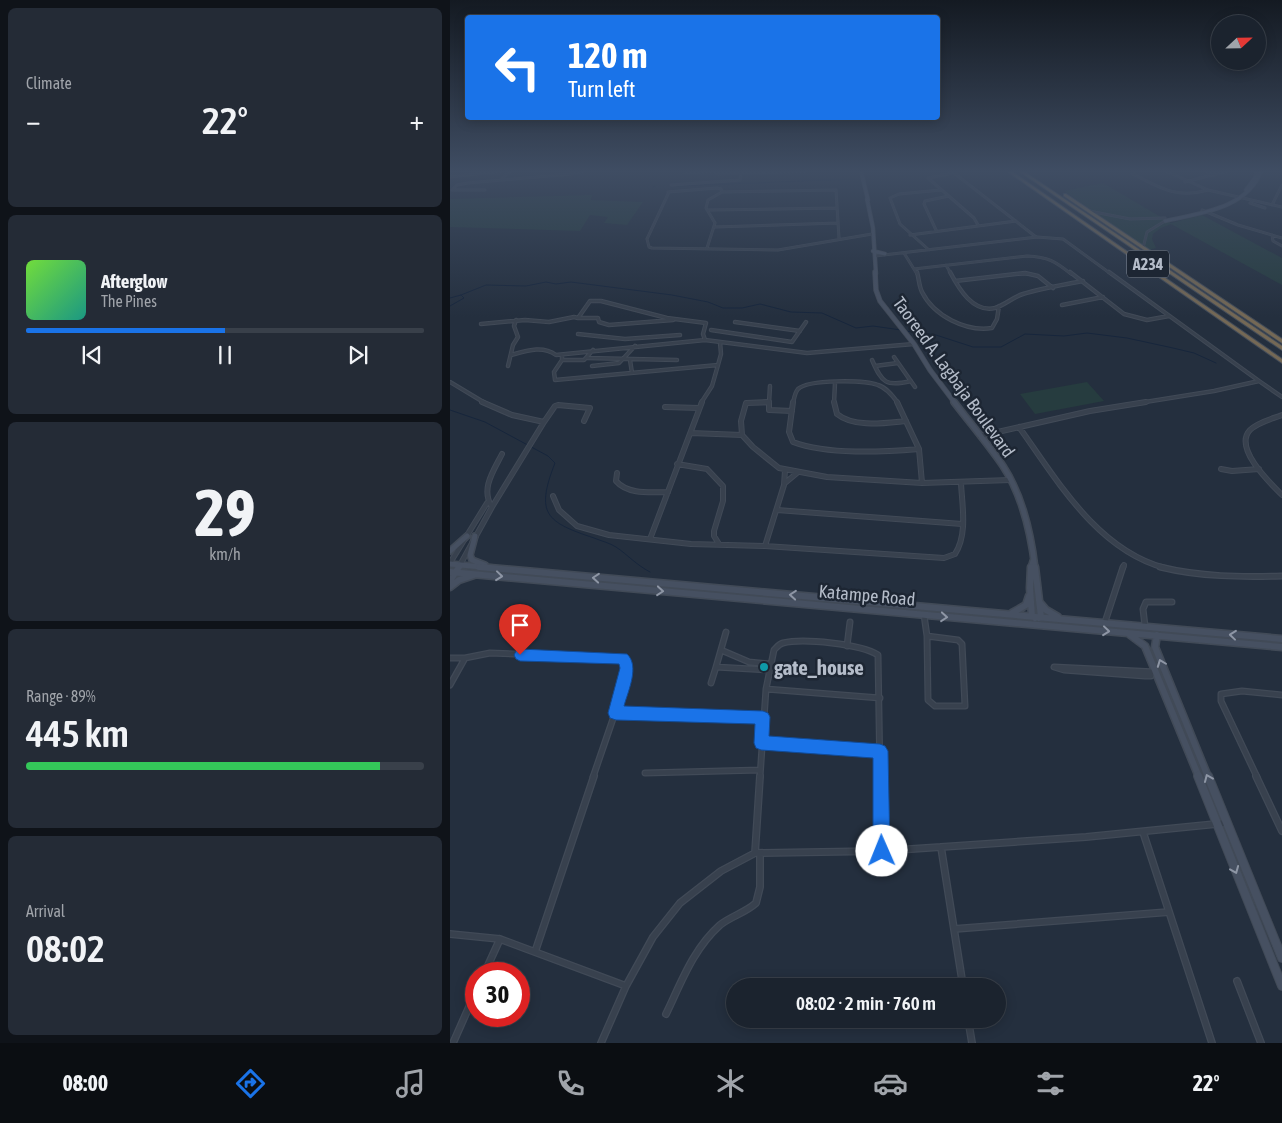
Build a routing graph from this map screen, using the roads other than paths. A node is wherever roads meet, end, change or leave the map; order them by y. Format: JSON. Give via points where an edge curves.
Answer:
{"nodes":[{"id":1,"x":656,"y":220,"type":"edge"},
{"id":2,"x":713,"y":220,"type":"edge"},
{"id":3,"x":838,"y":220,"type":"edge"},
{"id":4,"x":872,"y":220,"type":"edge"},
{"id":5,"x":899,"y":220,"type":"edge"},
{"id":6,"x":931,"y":220,"type":"edge"},
{"id":7,"x":975,"y":220,"type":"edge"},
{"id":8,"x":1079,"y":220,"type":"edge"},
{"id":9,"x":1084,"y":220,"type":"edge"},
{"id":10,"x":1093,"y":220,"type":"edge"},
{"id":11,"x":1102,"y":220,"type":"edge"},
{"id":12,"x":1154,"y":220,"type":"edge"},
{"id":13,"x":1165,"y":220,"type":"joint"},
{"id":14,"x":1225,"y":220,"type":"edge"},
{"id":15,"x":1016,"y":221,"type":"joint"},
{"id":16,"x":838,"y":223,"type":"junction"},
{"id":17,"x":978,"y":225,"type":"junction"},
{"id":18,"x":714,"y":226,"type":"junction"},
{"id":19,"x":936,"y":230,"type":"junction"},
{"id":20,"x":872,"y":234,"type":"junction"},
{"id":21,"x":910,"y":235,"type":"junction"},
{"id":22,"x":1272,"y":235,"type":"junction"},
{"id":23,"x":1036,"y":236,"type":"junction"},
{"id":24,"x":839,"y":238,"type":"junction"},
{"id":25,"x":1282,"y":238,"type":"edge"},
{"id":26,"x":1282,"y":246,"type":"edge"},
{"id":27,"x":707,"y":248,"type":"junction"},
{"id":28,"x":1143,"y":248,"type":"junction"},
{"id":29,"x":926,"y":249,"type":"junction"},
{"id":30,"x":904,"y":253,"type":"junction"},
{"id":31,"x":884,"y":254,"type":"junction"},
{"id":32,"x":874,"y":255,"type":"junction"},
{"id":33,"x":946,"y":265,"type":"junction"},
{"id":34,"x":914,"y":269,"type":"junction"},
{"id":35,"x":1190,"y":279,"type":"junction"},
{"id":36,"x":955,"y":281,"type":"junction"},
{"id":37,"x":1083,"y":281,"type":"junction"},
{"id":38,"x":1053,"y":288,"type":"junction"},
{"id":39,"x":1103,"y":297,"type":"junction"},
{"id":40,"x":1210,"y":300,"type":"junction"},
{"id":41,"x":1062,"y":305,"type":"dead end"},
{"id":42,"x":999,"y":306,"type":"junction"},
{"id":43,"x":1170,"y":316,"type":"junction"},
{"id":44,"x":578,"y":318,"type":"junction"},
{"id":45,"x":516,"y":320,"type":"junction"},
{"id":46,"x":676,"y":320,"type":"junction"},
{"id":47,"x":735,"y":322,"type":"dead end"},
{"id":48,"x":806,"y":322,"type":"dead end"},
{"id":49,"x":481,"y":324,"type":"dead end"},
{"id":50,"x":1249,"y":326,"type":"junction"},
{"id":51,"x":1240,"y":327,"type":"junction"},
{"id":52,"x":711,"y":330,"type":"dead end"},
{"id":53,"x":800,"y":331,"type":"junction"},
{"id":54,"x":578,"y":334,"type":"dead end"},
{"id":55,"x":1261,"y":334,"type":"junction"},
{"id":56,"x":680,"y":335,"type":"dead end"},
{"id":57,"x":1252,"y":336,"type":"junction"},
{"id":58,"x":614,"y":338,"type":"junction"},
{"id":59,"x":705,"y":340,"type":"junction"},
{"id":60,"x":768,"y":340,"type":"junction"},
{"id":61,"x":1282,"y":341,"type":"edge"},
{"id":62,"x":720,"y":342,"type":"junction"},
{"id":63,"x":914,"y":344,"type":"junction"},
{"id":64,"x":635,"y":346,"type":"junction"},
{"id":65,"x":611,"y":348,"type":"junction"},
{"id":66,"x":763,"y":348,"type":"junction"},
{"id":67,"x":1282,"y":348,"type":"edge"},
{"id":68,"x":593,"y":350,"type":"junction"},
{"id":69,"x":562,"y":354,"type":"junction"},
{"id":70,"x":511,"y":355,"type":"junction"},
{"id":71,"x":1282,"y":356,"type":"edge"},
{"id":72,"x":894,"y":357,"type":"dead end"},
{"id":73,"x":587,"y":358,"type":"junction"},
{"id":74,"x":607,"y":358,"type":"junction"},
{"id":75,"x":624,"y":359,"type":"junction"},
{"id":76,"x":562,"y":360,"type":"junction"},
{"id":77,"x":630,"y":360,"type":"junction"},
{"id":78,"x":677,"y":360,"type":"dead end"},
{"id":79,"x":872,"y":360,"type":"dead end"},
{"id":80,"x":1282,"y":361,"type":"edge"},
{"id":81,"x":898,"y":363,"type":"junction"},
{"id":82,"x":604,"y":365,"type":"junction"},
{"id":83,"x":718,"y":365,"type":"junction"},
{"id":84,"x":508,"y":366,"type":"dead end"},
{"id":85,"x":592,"y":366,"type":"dead end"},
{"id":86,"x":875,"y":366,"type":"junction"},
{"id":87,"x":632,"y":373,"type":"junction"},
{"id":88,"x":1259,"y":381,"type":"junction"},
{"id":89,"x":450,"y":382,"type":"edge"},
{"id":90,"x":911,"y":382,"type":"junction"},
{"id":91,"x":835,"y":383,"type":"junction"},
{"id":92,"x":886,"y":383,"type":"junction"},
{"id":93,"x":770,"y":386,"type":"dead end"},
{"id":94,"x":915,"y":386,"type":"dead end"},
{"id":95,"x":884,"y":388,"type":"junction"},
{"id":96,"x":1282,"y":397,"type":"edge"},
{"id":97,"x":769,"y":403,"type":"junction"},
{"id":98,"x":665,"y":407,"type":"dead end"},
{"id":99,"x":699,"y":408,"type":"junction"},
{"id":100,"x":792,"y":411,"type":"junction"},
{"id":101,"x":1282,"y":415,"type":"edge"},
{"id":102,"x":584,"y":421,"type":"dead end"},
{"id":103,"x":906,"y":421,"type":"junction"},
{"id":104,"x":544,"y":422,"type":"junction"},
{"id":105,"x":1019,"y":427,"type":"junction"},
{"id":106,"x":691,"y":432,"type":"junction"},
{"id":107,"x":742,"y":435,"type":"junction"},
{"id":108,"x":980,"y":436,"type":"junction"},
{"id":109,"x":918,"y":449,"type":"junction"},
{"id":110,"x":502,"y":454,"type":"dead end"},
{"id":111,"x":677,"y":464,"type":"junction"},
{"id":112,"x":1221,"y":469,"type":"dead end"},
{"id":113,"x":1259,"y":469,"type":"junction"},
{"id":114,"x":785,"y":470,"type":"junction"},
{"id":115,"x":617,"y":473,"type":"dead end"},
{"id":116,"x":798,"y":473,"type":"junction"},
{"id":117,"x":1010,"y":480,"type":"junction"},
{"id":118,"x":922,"y":483,"type":"junction"},
{"id":119,"x":961,"y":483,"type":"junction"},
{"id":120,"x":784,"y":485,"type":"junction"},
{"id":121,"x":668,"y":492,"type":"junction"},
{"id":122,"x":1282,"y":495,"type":"edge"},
{"id":123,"x":553,"y":496,"type":"dead end"},
{"id":124,"x":487,"y":503,"type":"junction"},
{"id":125,"x":492,"y":507,"type":"junction"},
{"id":126,"x":777,"y":510,"type":"junction"},
{"id":127,"x":962,"y":524,"type":"junction"},
{"id":128,"x":467,"y":536,"type":"junction"},
{"id":129,"x":475,"y":536,"type":"junction"},
{"id":130,"x":650,"y":538,"type":"junction"},
{"id":131,"x":719,"y":544,"type":"junction"},
{"id":132,"x":765,"y":546,"type":"junction"},
{"id":133,"x":450,"y":550,"type":"edge"},
{"id":134,"x":1034,"y":558,"type":"junction"},
{"id":135,"x":450,"y":563,"type":"edge"},
{"id":136,"x":460,"y":565,"type":"junction"},
{"id":137,"x":1124,"y":565,"type":"dead end"},
{"id":138,"x":490,"y":567,"type":"junction"},
{"id":139,"x":453,"y":572,"type":"edge"},
{"id":140,"x":479,"y":574,"type":"junction"},
{"id":141,"x":1282,"y":576,"type":"edge"},
{"id":142,"x":450,"y":581,"type":"edge"},
{"id":143,"x":450,"y":587,"type":"edge"},
{"id":144,"x":1029,"y":593,"type":"junction"},
{"id":145,"x":1172,"y":602,"type":"dead end"},
{"id":146,"x":1040,"y":603,"type":"junction"},
{"id":147,"x":1010,"y":614,"type":"junction"},
{"id":148,"x":924,"y":615,"type":"junction"},
{"id":149,"x":1037,"y":618,"type":"junction"},
{"id":150,"x":1063,"y":619,"type":"junction"},
{"id":151,"x":850,"y":622,"type":"dead end"},
{"id":152,"x":1105,"y":622,"type":"junction"},
{"id":153,"x":1027,"y":623,"type":"junction"},
{"id":154,"x":1044,"y":625,"type":"junction"},
{"id":155,"x":1146,"y":626,"type":"junction"},
{"id":156,"x":726,"y":632,"type":"dead end"},
{"id":157,"x":1129,"y":633,"type":"junction"},
{"id":158,"x":1157,"y":635,"type":"junction"},
{"id":159,"x":927,"y":636,"type":"junction"},
{"id":160,"x":1282,"y":639,"type":"edge"},
{"id":161,"x":847,"y":646,"type":"junction"},
{"id":162,"x":1282,"y":647,"type":"edge"},
{"id":163,"x":721,"y":650,"type":"junction"},
{"id":164,"x":450,"y":658,"type":"edge"},
{"id":165,"x":464,"y":660,"type":"junction"},
{"id":166,"x":749,"y":662,"type":"junction"},
{"id":167,"x":770,"y":664,"type":"junction"},
{"id":168,"x":716,"y":667,"type":"junction"},
{"id":169,"x":746,"y":669,"type":"junction"},
{"id":170,"x":769,"y":670,"type":"junction"},
{"id":171,"x":1089,"y":670,"type":"junction"},
{"id":172,"x":1154,"y":672,"type":"junction"},
{"id":173,"x":711,"y":684,"type":"dead end"},
{"id":174,"x":450,"y":685,"type":"edge"},
{"id":175,"x":766,"y":689,"type":"junction"},
{"id":176,"x":1282,"y":695,"type":"edge"},
{"id":177,"x":880,"y":698,"type":"junction"},
{"id":178,"x":616,"y":713,"type":"junction"},
{"id":179,"x":763,"y":717,"type":"junction"},
{"id":180,"x":761,"y":743,"type":"junction"},
{"id":181,"x":880,"y":751,"type":"junction"},
{"id":182,"x":760,"y":770,"type":"junction"},
{"id":183,"x":645,"y":773,"type":"dead end"},
{"id":184,"x":1226,"y":823,"type":"junction"},
{"id":185,"x":1217,"y":825,"type":"junction"},
{"id":186,"x":1282,"y":831,"type":"edge"},
{"id":187,"x":1143,"y":832,"type":"junction"},
{"id":188,"x":941,"y":847,"type":"junction"},
{"id":189,"x":882,"y":851,"type":"junction"},
{"id":190,"x":757,"y":853,"type":"junction"},
{"id":191,"x":1169,"y":912,"type":"junction"},
{"id":192,"x":954,"y":928,"type":"junction"},
{"id":193,"x":450,"y":934,"type":"edge"},
{"id":194,"x":500,"y":939,"type":"junction"},
{"id":195,"x":535,"y":952,"type":"junction"},
{"id":196,"x":1282,"y":958,"type":"edge"},
{"id":197,"x":489,"y":962,"type":"edge"},
{"id":198,"x":962,"y":978,"type":"edge"},
{"id":199,"x":1237,"y":981,"type":"dead end"},
{"id":200,"x":626,"y":986,"type":"junction"},
{"id":201,"x":1282,"y":986,"type":"edge"},
{"id":202,"x":666,"y":1014,"type":"dead end"},
{"id":203,"x":465,"y":1016,"type":"edge"},
{"id":204,"x":970,"y":1028,"type":"edge"},
{"id":205,"x":453,"y":1043,"type":"edge"},
{"id":206,"x":602,"y":1043,"type":"edge"},
{"id":207,"x":972,"y":1043,"type":"edge"},
{"id":208,"x":1212,"y":1043,"type":"edge"},
{"id":209,"x":1261,"y":1043,"type":"edge"}],
"edges":[{"from":1,"to":27,"type":"street","via":[[647,239],[648,246]]},
{"from":2,"to":18,"type":"street"},
{"from":3,"to":16,"type":"street"},
{"from":4,"to":20,"type":"street","name":"Taoreed A. Lagbaja Boulevard"},
{"from":5,"to":21,"type":"street"},
{"from":6,"to":19,"type":"street"},
{"from":7,"to":17,"type":"street"},
{"from":8,"to":80,"type":"highway"},
{"from":9,"to":51,"type":"highway","number":"A234"},
{"from":10,"to":40,"type":"highway","number":"A234"},
{"from":11,"to":28,"type":"highway"},
{"from":12,"to":13,"type":"street"},
{"from":13,"to":28,"type":"street","via":[[1147,232]]},
{"from":14,"to":22,"type":"street"},
{"from":15,"to":17,"type":"street"},
{"from":15,"to":23,"type":"street"},
{"from":16,"to":18,"type":"street"},
{"from":16,"to":24,"type":"street"},
{"from":17,"to":19,"type":"street"},
{"from":18,"to":27,"type":"street"},
{"from":19,"to":21,"type":"street"},
{"from":20,"to":24,"type":"street"},
{"from":20,"to":32,"type":"street","name":"Taoreed A. Lagbaja Boulevard"},
{"from":21,"to":29,"type":"street"},
{"from":22,"to":25,"type":"street"},
{"from":22,"to":26,"type":"street","via":[[1273,241]]},
{"from":23,"to":29,"type":"street"},
{"from":23,"to":43,"type":"street","via":[[1068,241]]},
{"from":24,"to":27,"type":"street","via":[[778,250]]},
{"from":28,"to":35,"type":"highway"},
{"from":29,"to":30,"type":"street"},
{"from":29,"to":31,"type":"street"},
{"from":30,"to":31,"type":"street"},
{"from":30,"to":34,"type":"street"},
{"from":31,"to":32,"type":"street"},
{"from":31,"to":32,"type":"street"},
{"from":32,"to":63,"type":"street","name":"Taoreed A. Lagbaja Boulevard","via":[[876,290],[880,301]]},
{"from":33,"to":34,"type":"street"},
{"from":33,"to":36,"type":"street"},
{"from":33,"to":37,"type":"street","via":[[1037,256],[1056,261]]},
{"from":34,"to":42,"type":"street","via":[[928,301],[937,311],[959,324],[982,331],[992,328]]},
{"from":35,"to":40,"type":"highway"},
{"from":35,"to":61,"type":"highway"},
{"from":36,"to":38,"type":"street","via":[[1024,273],[1038,276]]},
{"from":36,"to":42,"type":"street","via":[[977,304],[986,308]]},
{"from":37,"to":38,"type":"street"},
{"from":37,"to":39,"type":"street"},
{"from":38,"to":42,"type":"street","via":[[1014,297]]},
{"from":39,"to":41,"type":"street"},
{"from":39,"to":43,"type":"street","via":[[1134,318],[1147,320]]},
{"from":40,"to":50,"type":"highway","number":"A234"},
{"from":43,"to":88,"type":"street"},
{"from":44,"to":45,"type":"street","via":[[550,322]]},
{"from":44,"to":46,"type":"street","via":[[598,318],[599,322],[609,325]]},
{"from":44,"to":46,"type":"street","via":[[590,300]]},
{"from":45,"to":49,"type":"street"},
{"from":45,"to":70,"type":"street","via":[[514,326],[518,337]]},
{"from":46,"to":59,"type":"street","via":[[706,323]]},
{"from":47,"to":53,"type":"street"},
{"from":48,"to":53,"type":"street"},
{"from":50,"to":51,"type":"highway"},
{"from":50,"to":55,"type":"highway","number":"A234"},
{"from":51,"to":57,"type":"highway","number":"A234"},
{"from":52,"to":60,"type":"street"},
{"from":53,"to":60,"type":"street","via":[[792,342]]},
{"from":54,"to":58,"type":"street"},
{"from":55,"to":57,"type":"highway"},
{"from":55,"to":67,"type":"highway","number":"A234"},
{"from":56,"to":58,"type":"street"},
{"from":57,"to":71,"type":"highway","number":"A234"},
{"from":58,"to":65,"type":"street"},
{"from":59,"to":62,"type":"street"},
{"from":59,"to":64,"type":"street"},
{"from":60,"to":66,"type":"street"},
{"from":62,"to":66,"type":"street"},
{"from":62,"to":83,"type":"street"},
{"from":63,"to":66,"type":"street","via":[[807,353]]},
{"from":63,"to":108,"type":"street","name":"Taoreed A. Lagbaja Boulevard"},
{"from":64,"to":65,"type":"street"},
{"from":64,"to":75,"type":"street"},
{"from":65,"to":68,"type":"street"},
{"from":68,"to":69,"type":"street"},
{"from":68,"to":73,"type":"street"},
{"from":69,"to":70,"type":"street","via":[[543,350]]},
{"from":69,"to":76,"type":"street"},
{"from":70,"to":84,"type":"street"},
{"from":72,"to":81,"type":"street"},
{"from":73,"to":74,"type":"street"},
{"from":73,"to":76,"type":"street"},
{"from":74,"to":75,"type":"street"},
{"from":74,"to":82,"type":"street"},
{"from":75,"to":77,"type":"street"},
{"from":75,"to":82,"type":"street"},
{"from":76,"to":87,"type":"street","via":[[554,372],[555,380]]},
{"from":77,"to":78,"type":"street"},
{"from":77,"to":87,"type":"street"},
{"from":79,"to":86,"type":"street"},
{"from":81,"to":86,"type":"street"},
{"from":81,"to":90,"type":"street"},
{"from":82,"to":85,"type":"street"},
{"from":83,"to":87,"type":"street"},
{"from":83,"to":99,"type":"street","via":[[712,386]]},
{"from":86,"to":92,"type":"street"},
{"from":88,"to":96,"type":"street"},
{"from":88,"to":105,"type":"street","via":[[1214,391],[1132,402]]},
{"from":89,"to":104,"type":"street","via":[[506,413]]},
{"from":90,"to":92,"type":"street","via":[[894,386]]},
{"from":90,"to":94,"type":"street"},
{"from":91,"to":95,"type":"street","via":[[863,382]]},
{"from":91,"to":100,"type":"street","via":[[800,388]]},
{"from":91,"to":103,"type":"street","via":[[836,411],[841,417],[854,422]]},
{"from":92,"to":95,"type":"street"},
{"from":93,"to":97,"type":"street"},
{"from":95,"to":103,"type":"street"},
{"from":97,"to":100,"type":"street","via":[[769,410]]},
{"from":97,"to":107,"type":"street","via":[[746,403],[740,421]]},
{"from":98,"to":99,"type":"street"},
{"from":99,"to":106,"type":"street"},
{"from":100,"to":109,"type":"street","via":[[789,436],[793,442],[807,447],[882,452]]},
{"from":101,"to":113,"type":"street","via":[[1252,428],[1248,433],[1246,450]]},
{"from":102,"to":104,"type":"street","via":[[590,408],[558,405]]},
{"from":103,"to":109,"type":"street"},
{"from":104,"to":125,"type":"street"},
{"from":105,"to":108,"type":"street"},
{"from":105,"to":141,"type":"street","via":[[1085,512],[1122,548],[1135,556],[1199,575]]},
{"from":106,"to":107,"type":"street"},
{"from":106,"to":111,"type":"street"},
{"from":107,"to":114,"type":"street","via":[[767,459]]},
{"from":108,"to":117,"type":"street","name":"Taoreed A. Lagbaja Boulevard"},
{"from":109,"to":118,"type":"street"},
{"from":110,"to":124,"type":"street","via":[[490,478]]},
{"from":111,"to":121,"type":"street"},
{"from":111,"to":131,"type":"street","via":[[707,469],[723,486],[723,501],[714,531]]},
{"from":112,"to":113,"type":"street"},
{"from":113,"to":122,"type":"street"},
{"from":114,"to":116,"type":"street"},
{"from":114,"to":120,"type":"street"},
{"from":115,"to":121,"type":"street","via":[[619,487]]},
{"from":116,"to":118,"type":"street"},
{"from":116,"to":120,"type":"street"},
{"from":117,"to":119,"type":"street"},
{"from":117,"to":134,"type":"street","name":"Taoreed A. Lagbaja Boulevard","via":[[1021,503]]},
{"from":118,"to":119,"type":"street"},
{"from":119,"to":127,"type":"street"},
{"from":120,"to":126,"type":"street"},
{"from":121,"to":130,"type":"street"},
{"from":123,"to":130,"type":"street","via":[[559,510],[577,526],[609,535]]},
{"from":124,"to":125,"type":"street"},
{"from":124,"to":128,"type":"street"},
{"from":125,"to":129,"type":"street"},
{"from":126,"to":127,"type":"street"},
{"from":126,"to":132,"type":"street"},
{"from":127,"to":132,"type":"street","via":[[959,549],[954,556],[944,558]]},
{"from":128,"to":133,"type":"street"},
{"from":128,"to":135,"type":"street"},
{"from":129,"to":136,"type":"street"},
{"from":129,"to":138,"type":"street","via":[[470,555],[472,560]]},
{"from":130,"to":131,"type":"street"},
{"from":131,"to":132,"type":"street"},
{"from":134,"to":144,"type":"street","name":"Taoreed A. Lagbaja Boulevard"},
{"from":134,"to":146,"type":"street","name":"Taoreed A. Lagbaja Boulevard"},
{"from":135,"to":136,"type":"street","name":"Katampe Road"},
{"from":136,"to":138,"type":"street","name":"Katampe Road"},
{"from":136,"to":139,"type":"street"},
{"from":137,"to":152,"type":"street"},
{"from":147,"to":138,"type":"street","name":"Katampe Road","one_way":true},
{"from":139,"to":140,"type":"street","name":"Katampe Road"},
{"from":139,"to":142,"type":"street"},
{"from":140,"to":143,"type":"street","via":[[459,580]]},
{"from":140,"to":148,"type":"street","name":"Katampe Road","one_way":true},
{"from":144,"to":147,"type":"street","via":[[1026,605]]},
{"from":144,"to":149,"type":"street","name":"Taoreed A. Lagbaja Boulevard"},
{"from":145,"to":155,"type":"street","via":[[1146,602]]},
{"from":146,"to":149,"type":"street","name":"Taoreed A. Lagbaja Boulevard"},
{"from":146,"to":150,"type":"street"},
{"from":147,"to":149,"type":"street","name":"Katampe Road"},
{"from":148,"to":153,"type":"street","name":"Katampe Road","one_way":true},
{"from":148,"to":159,"type":"street"},
{"from":149,"to":150,"type":"street","name":"Katampe Road"},
{"from":149,"to":153,"type":"street"},
{"from":149,"to":154,"type":"street"},
{"from":150,"to":152,"type":"street","name":"Katampe Road"},
{"from":151,"to":161,"type":"street"},
{"from":152,"to":155,"type":"street","name":"Katampe Road"},
{"from":153,"to":154,"type":"street","name":"Katampe Road"},
{"from":154,"to":157,"type":"street","name":"Katampe Road","one_way":true},
{"from":160,"to":155,"type":"street","name":"Katampe Road","one_way":true},
{"from":156,"to":163,"type":"street"},
{"from":157,"to":158,"type":"street","name":"Katampe Road"},
{"from":157,"to":172,"type":"street","via":[[1145,646]]},
{"from":158,"to":162,"type":"street","name":"Katampe Road"},
{"from":184,"to":158,"type":"street","one_way":true,"via":[[1154,648]]},
{"from":159,"to":159,"type":"street","via":[[928,700],[936,706],[965,706],[962,644],[958,640]]},
{"from":161,"to":167,"type":"street","via":[[783,643],[774,650]]},
{"from":161,"to":177,"type":"street","via":[[877,653]]},
{"from":163,"to":166,"type":"street"},
{"from":163,"to":168,"type":"street"},
{"from":164,"to":165,"type":"street"},
{"from":165,"to":174,"type":"street"},
{"from":165,"to":178,"type":"street","via":[[494,651],[622,658],[626,668]]},
{"from":166,"to":167,"type":"street"},
{"from":166,"to":169,"type":"street"},
{"from":167,"to":170,"type":"street"},
{"from":168,"to":169,"type":"street"},
{"from":168,"to":173,"type":"street"},
{"from":169,"to":170,"type":"street"},
{"from":170,"to":175,"type":"street"},
{"from":171,"to":171,"type":"street","via":[[1054,666],[1057,669]]},
{"from":171,"to":172,"type":"street","via":[[1151,676]]},
{"from":172,"to":185,"type":"street"},
{"from":175,"to":177,"type":"street"},
{"from":175,"to":179,"type":"street"},
{"from":176,"to":186,"type":"street","via":[[1234,691],[1221,694],[1221,701]]},
{"from":177,"to":181,"type":"street"},
{"from":178,"to":179,"type":"street"},
{"from":178,"to":195,"type":"street"},
{"from":179,"to":180,"type":"street"},
{"from":180,"to":181,"type":"street"},
{"from":180,"to":182,"type":"street"},
{"from":181,"to":189,"type":"street"},
{"from":182,"to":183,"type":"street"},
{"from":182,"to":190,"type":"street"},
{"from":184,"to":185,"type":"street"},
{"from":184,"to":196,"type":"street"},
{"from":185,"to":187,"type":"street"},
{"from":185,"to":201,"type":"street","one_way":true},
{"from":187,"to":188,"type":"street"},
{"from":187,"to":191,"type":"street"},
{"from":188,"to":189,"type":"street"},
{"from":188,"to":192,"type":"street"},
{"from":189,"to":190,"type":"street"},
{"from":190,"to":200,"type":"street","via":[[721,871],[680,903],[653,936]]},
{"from":190,"to":202,"type":"street","via":[[760,893],[756,903],[721,924],[705,941]]},
{"from":191,"to":192,"type":"street"},
{"from":191,"to":208,"type":"street"},
{"from":192,"to":198,"type":"street"},
{"from":193,"to":194,"type":"street"},
{"from":194,"to":195,"type":"street"},
{"from":194,"to":197,"type":"street"},
{"from":195,"to":200,"type":"street"},
{"from":199,"to":209,"type":"street"},
{"from":200,"to":206,"type":"street"},
{"from":203,"to":205,"type":"street"},
{"from":204,"to":207,"type":"street"}]}
